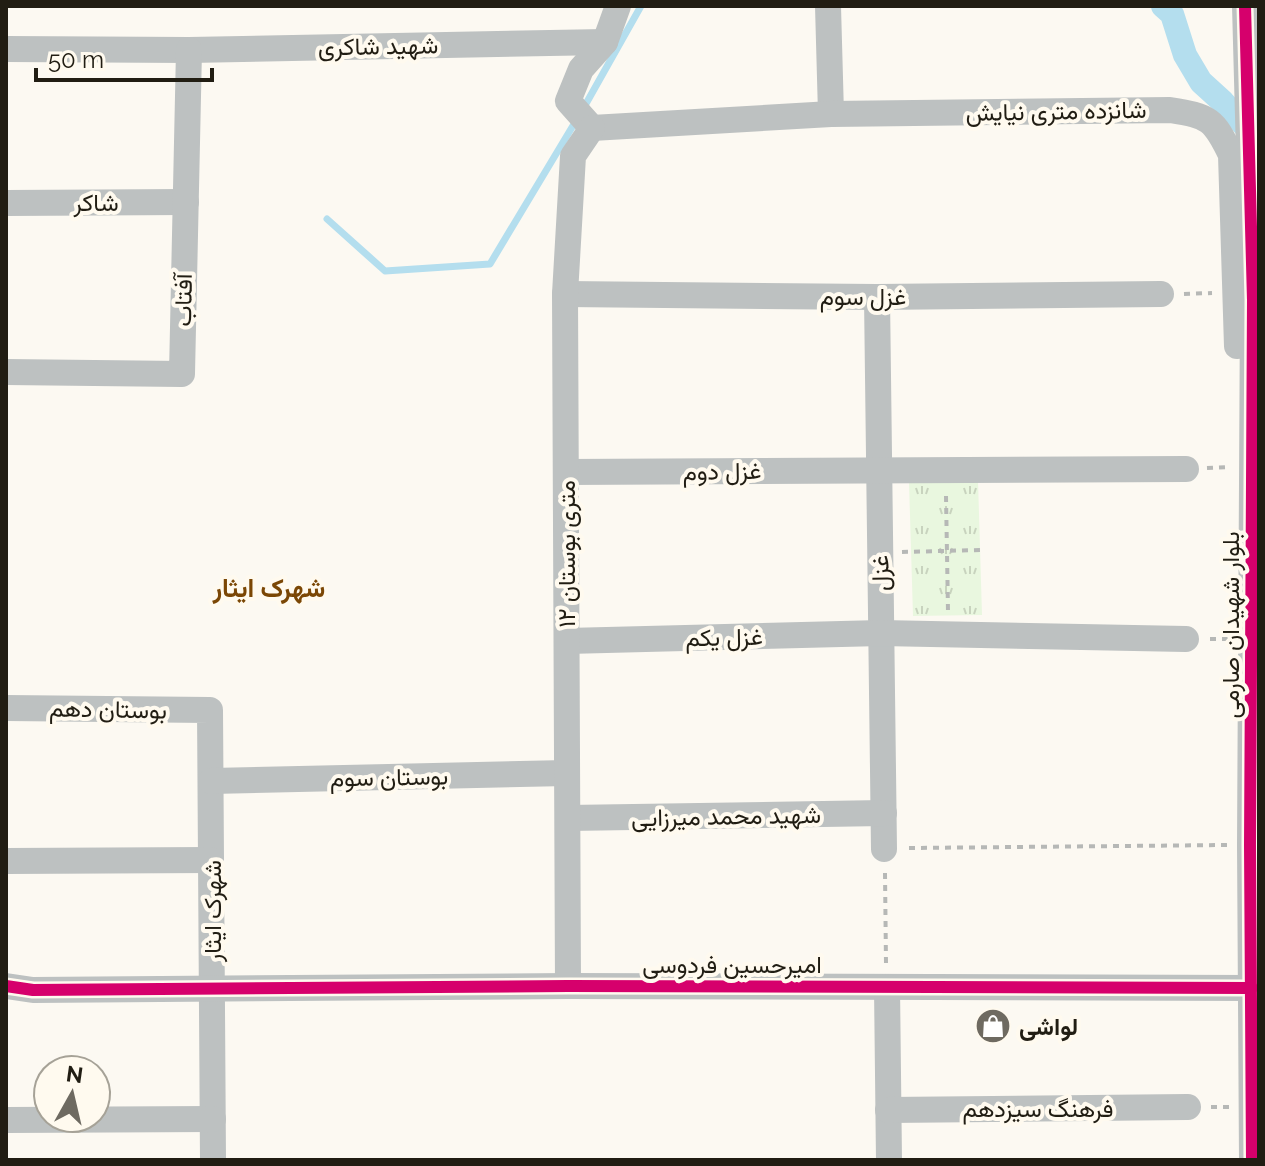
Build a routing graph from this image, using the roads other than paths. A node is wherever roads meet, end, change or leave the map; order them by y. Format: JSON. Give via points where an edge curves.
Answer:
{"nodes":[{"id":1,"x":618,"y":6,"type":"edge"},
{"id":2,"x":828,"y":6,"type":"edge"},
{"id":3,"x":1245,"y":6,"type":"edge"},
{"id":4,"x":605,"y":42,"type":"junction"},
{"id":5,"x":6,"y":49,"type":"edge"},
{"id":6,"x":189,"y":50,"type":"junction"},
{"id":7,"x":831,"y":114,"type":"junction"},
{"id":8,"x":592,"y":128,"type":"junction"},
{"id":9,"x":186,"y":202,"type":"junction"},
{"id":10,"x":6,"y":203,"type":"edge"},
{"id":11,"x":565,"y":294,"type":"junction"},
{"id":12,"x":1161,"y":294,"type":"road end"},
{"id":13,"x":877,"y":297,"type":"junction"},
{"id":14,"x":6,"y":372,"type":"edge"},
{"id":15,"x":1252,"y":421,"type":"junction"},
{"id":16,"x":1186,"y":469,"type":"road end"},
{"id":17,"x":879,"y":470,"type":"junction"},
{"id":18,"x":566,"y":472,"type":"junction"},
{"id":19,"x":881,"y":633,"type":"junction"},
{"id":20,"x":1186,"y":639,"type":"road end"},
{"id":21,"x":567,"y":641,"type":"junction"},
{"id":22,"x":6,"y":708,"type":"edge"},
{"id":23,"x":210,"y":710,"type":"joint"},
{"id":24,"x":567,"y":773,"type":"junction"},
{"id":25,"x":211,"y":781,"type":"junction"},
{"id":26,"x":884,"y":813,"type":"junction"},
{"id":27,"x":568,"y":818,"type":"junction"},
{"id":28,"x":884,"y":849,"type":"road end"},
{"id":29,"x":211,"y":860,"type":"junction"},
{"id":30,"x":6,"y":861,"type":"edge"},
{"id":31,"x":1256,"y":882,"type":"edge"},
{"id":32,"x":6,"y":986,"type":"edge"},
{"id":33,"x":568,"y":986,"type":"junction"},
{"id":34,"x":887,"y":987,"type":"junction"},
{"id":35,"x":1252,"y":988,"type":"junction"},
{"id":36,"x":212,"y":990,"type":"junction"},
{"id":37,"x":1188,"y":1107,"type":"road end"},
{"id":38,"x":888,"y":1110,"type":"junction"},
{"id":39,"x":213,"y":1119,"type":"junction"},
{"id":40,"x":6,"y":1120,"type":"edge"},
{"id":41,"x":213,"y":1160,"type":"edge"},
{"id":42,"x":889,"y":1160,"type":"edge"},
{"id":43,"x":1252,"y":1160,"type":"edge"}],
"edges":[{"from":1,"to":4,"type":"street"},
{"from":2,"to":7,"type":"street"},
{"from":3,"to":15,"type":"street","name":"بلوار شهیدان صارمی"},
{"from":4,"to":6,"type":"street","name":"شهید شاکری"},
{"from":4,"to":8,"type":"street","via":[[581,69],[568,101]]},
{"from":5,"to":6,"type":"street","name":"شهید شاکری"},
{"from":6,"to":9,"type":"street","name":"آفتاب"},
{"from":7,"to":8,"type":"street","name":"شانزده متری نیایش"},
{"from":7,"to":15,"type":"street","name":"شانزده متری نیایش","via":[[1170,110],[1197,114],[1218,127],[1231,155],[1236,342]]},
{"from":8,"to":11,"type":"street","name":"۱۲ متری بوستان","via":[[573,156]]},
{"from":9,"to":10,"type":"street","name":"شاکر"},
{"from":9,"to":14,"type":"street","name":"آفتاب","via":[[182,374]]},
{"from":11,"to":13,"type":"street","name":"غزل سوم"},
{"from":11,"to":18,"type":"street","name":"۱۲ متری بوستان"},
{"from":12,"to":13,"type":"street","name":"غزل سوم"},
{"from":13,"to":17,"type":"street","name":"غزل"},
{"from":15,"to":31,"type":"street","name":"بلوار شهیدان صارمی","via":[[1250,845]]},
{"from":16,"to":17,"type":"street","name":"غزل دوم"},
{"from":17,"to":18,"type":"street","name":"غزل دوم"},
{"from":17,"to":19,"type":"street","name":"غزل"},
{"from":18,"to":21,"type":"street","name":"۱۲ متری بوستان"},
{"from":19,"to":20,"type":"street","name":"غزل یکم"},
{"from":19,"to":21,"type":"street","name":"غزل یکم"},
{"from":19,"to":26,"type":"street","name":"غزل"},
{"from":21,"to":24,"type":"street","name":"۱۲ متری بوستان"},
{"from":22,"to":23,"type":"street","name":"بوستان دهم"},
{"from":23,"to":25,"type":"street","name":"شهرک ایثار"},
{"from":24,"to":25,"type":"street","name":"بوستان سوم"},
{"from":24,"to":27,"type":"street","name":"۱۲ متری بوستان"},
{"from":25,"to":29,"type":"street","name":"شهرک ایثار"},
{"from":26,"to":27,"type":"street","name":"شهید محمد میرزایی"},
{"from":26,"to":28,"type":"street","name":"غزل"},
{"from":27,"to":33,"type":"street","name":"۱۲ متری بوستان"},
{"from":29,"to":30,"type":"street"},
{"from":29,"to":36,"type":"street","name":"شهرک ایثار"},
{"from":31,"to":35,"type":"street","name":"بلوار شهیدان صارمی"},
{"from":32,"to":36,"type":"street","name":"امیرحسین فردوسی"},
{"from":33,"to":34,"type":"street","name":"امیرحسین فردوسی"},
{"from":33,"to":36,"type":"street","name":"امیرحسین فردوسی"},
{"from":34,"to":35,"type":"street","name":"امیرحسین فردوسی"},
{"from":34,"to":38,"type":"street"},
{"from":35,"to":43,"type":"street","name":"بلوار شهیدان صارمی"},
{"from":36,"to":39,"type":"street","name":"شهرک ایثار"},
{"from":37,"to":38,"type":"street","name":"فرهنگ سیزدهم"},
{"from":38,"to":42,"type":"street"},
{"from":39,"to":40,"type":"street"},
{"from":39,"to":41,"type":"street","name":"شهرک ایثار"}]}
